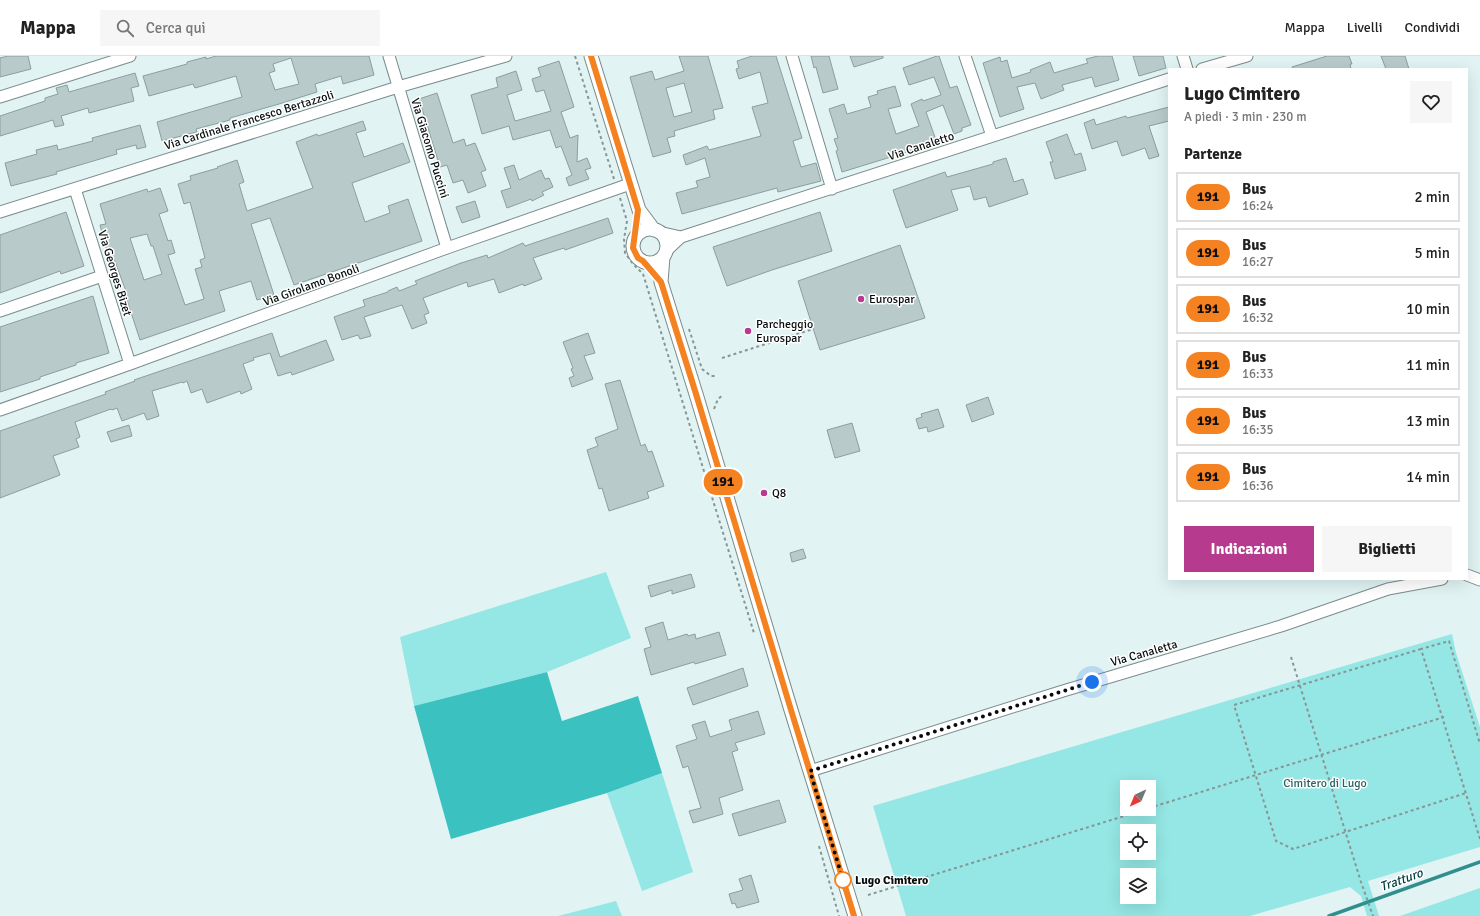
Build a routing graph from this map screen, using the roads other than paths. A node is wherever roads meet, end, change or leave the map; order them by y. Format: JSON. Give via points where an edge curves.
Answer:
{"nodes":[{"id":1,"x":130,"y":56,"type":"edge"},
{"id":2,"x":389,"y":56,"type":"edge"},
{"id":3,"x":506,"y":56,"type":"edge"},
{"id":4,"x":591,"y":56,"type":"edge"},
{"id":5,"x":792,"y":56,"type":"edge"},
{"id":6,"x":965,"y":56,"type":"edge"},
{"id":7,"x":1184,"y":56,"type":"edge"},
{"id":8,"x":1247,"y":56,"type":"edge"},
{"id":9,"x":1187,"y":68,"type":"edge"},
{"id":10,"x":1205,"y":68,"type":"edge"},
{"id":11,"x":1168,"y":79,"type":"edge"},
{"id":12,"x":398,"y":87,"type":"junction"},
{"id":13,"x":0,"y":97,"type":"edge"},
{"id":14,"x":992,"y":136,"type":"junction"},
{"id":15,"x":630,"y":184,"type":"junction"},
{"id":16,"x":75,"y":188,"type":"junction"},
{"id":17,"x":832,"y":188,"type":"junction"},
{"id":18,"x":638,"y":210,"type":"junction"},
{"id":19,"x":0,"y":212,"type":"edge"},
{"id":20,"x":657,"y":231,"type":"junction"},
{"id":21,"x":681,"y":237,"type":"junction"},
{"id":22,"x":635,"y":238,"type":"junction"},
{"id":23,"x":447,"y":248,"type":"junction"},
{"id":24,"x":664,"y":254,"type":"junction"},
{"id":25,"x":643,"y":261,"type":"junction"},
{"id":26,"x":102,"y":276,"type":"junction"},
{"id":27,"x":661,"y":282,"type":"junction"},
{"id":28,"x":0,"y":311,"type":"edge"},
{"id":29,"x":130,"y":364,"type":"junction"},
{"id":30,"x":0,"y":410,"type":"edge"},
{"id":31,"x":1468,"y":575,"type":"edge"},
{"id":32,"x":1437,"y":580,"type":"edge"},
{"id":33,"x":1480,"y":580,"type":"edge"},
{"id":34,"x":810,"y":771,"type":"junction"},
{"id":35,"x":854,"y":916,"type":"edge"}],
"edges":[{"from":1,"to":13,"type":"street"},
{"from":2,"to":12,"type":"street","name":"Via Giacomo Puccini"},
{"from":3,"to":12,"type":"street","name":"Via Cardinale Francesco Bertazzoli"},
{"from":4,"to":15,"type":"street"},
{"from":5,"to":17,"type":"street"},
{"from":6,"to":14,"type":"street"},
{"from":7,"to":9,"type":"street"},
{"from":8,"to":10,"type":"street"},
{"from":11,"to":14,"type":"street","name":"Via Canaletto"},
{"from":12,"to":16,"type":"street","name":"Via Cardinale Francesco Bertazzoli"},
{"from":12,"to":23,"type":"street","name":"Via Giacomo Puccini"},
{"from":14,"to":17,"type":"street","name":"Via Canaletto"},
{"from":15,"to":18,"type":"street"},
{"from":15,"to":23,"type":"street","name":"Via Girolamo Bonoli"},
{"from":16,"to":19,"type":"street","name":"Via Cardinale Francesco Bertazzoli"},
{"from":16,"to":26,"type":"street","name":"Via Georges Bizet"},
{"from":17,"to":21,"type":"street","name":"Via Canaletto"},
{"from":18,"to":20,"type":"street"},
{"from":18,"to":22,"type":"street"},
{"from":20,"to":21,"type":"street"},
{"from":20,"to":22,"type":"street","via":[[643,230]]},
{"from":20,"to":24,"type":"street","via":[[666,241]]},
{"from":21,"to":24,"type":"street","name":"Via Canaletto"},
{"from":22,"to":25,"type":"street","via":[[633,248],[638,258]]},
{"from":23,"to":29,"type":"street","name":"Via Girolamo Bonoli"},
{"from":24,"to":25,"type":"street","via":[[653,262]]},
{"from":24,"to":27,"type":"street"},
{"from":25,"to":27,"type":"street"},
{"from":26,"to":28,"type":"street"},
{"from":26,"to":29,"type":"street","name":"Via Georges Bizet"},
{"from":27,"to":34,"type":"street"},
{"from":29,"to":30,"type":"street","name":"Via Girolamo Bonoli"},
{"from":31,"to":33,"type":"street"},
{"from":32,"to":34,"type":"street","name":"Via Canaletta","via":[[1388,589],[1281,626],[1063,691]]},
{"from":34,"to":35,"type":"street"}]}
